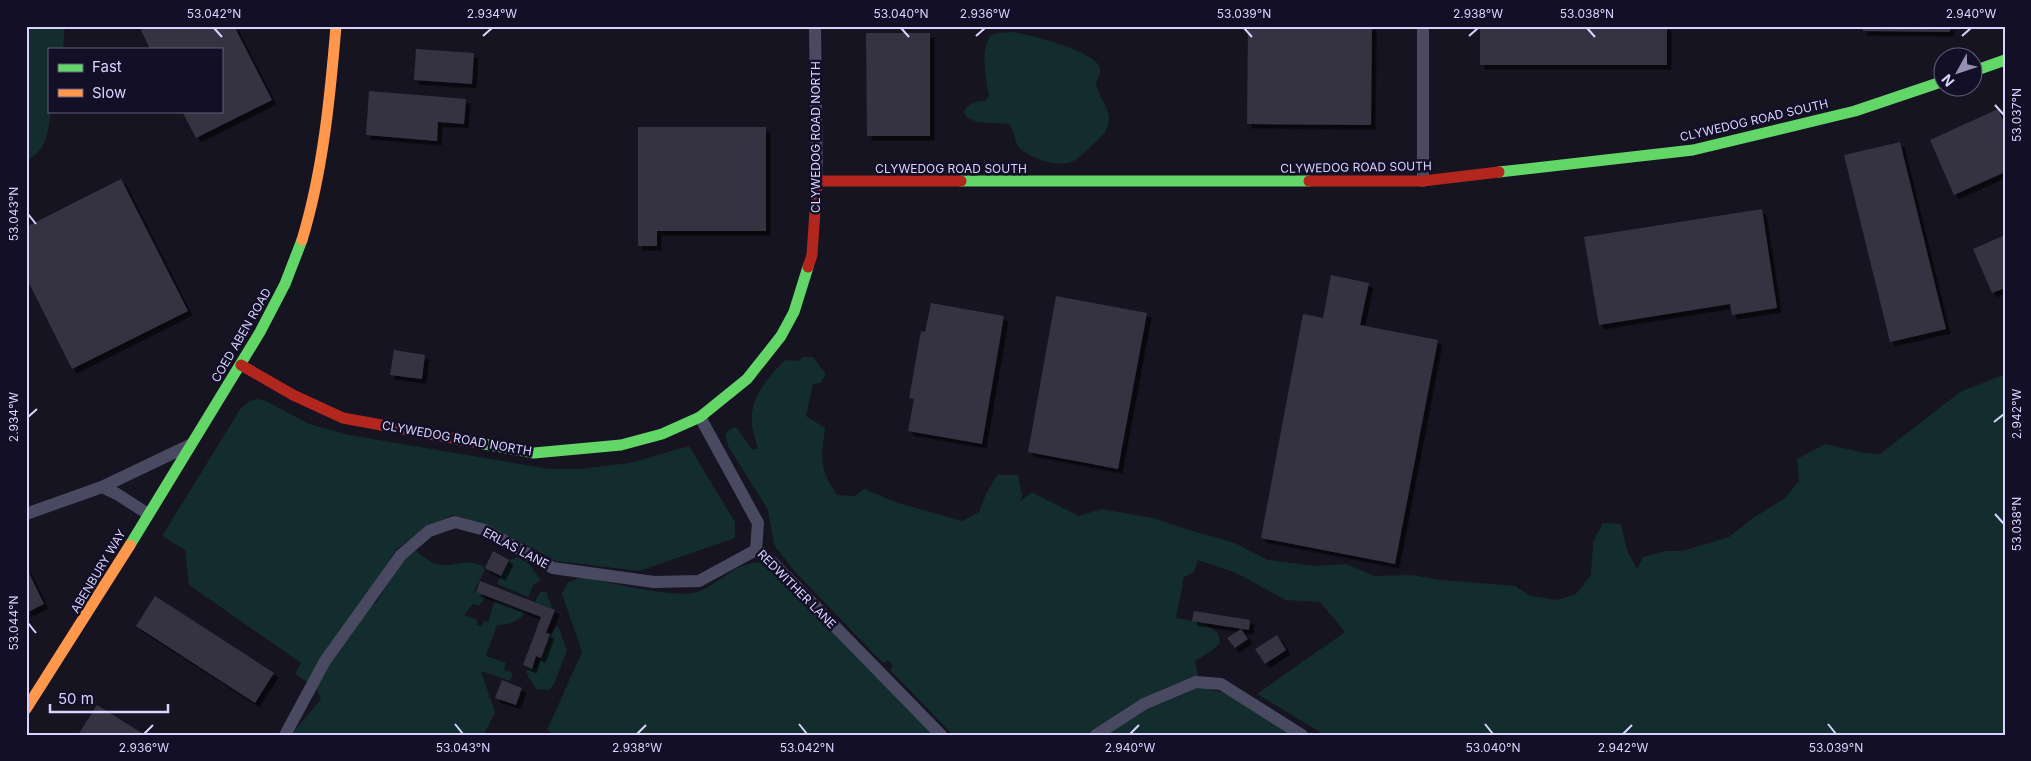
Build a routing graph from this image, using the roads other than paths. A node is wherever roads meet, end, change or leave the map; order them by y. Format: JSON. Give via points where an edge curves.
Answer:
{"nodes":[{"id":1,"x":336,"y":26,"type":"edge"},
{"id":2,"x":815,"y":26,"type":"edge"},
{"id":3,"x":1423,"y":26,"type":"edge"},
{"id":4,"x":2005,"y":60,"type":"edge"},
{"id":5,"x":1984,"y":67,"type":"edge"},
{"id":6,"x":1934,"y":84,"type":"edge"},
{"id":7,"x":1423,"y":181,"type":"junction"},
{"id":8,"x":817,"y":182,"type":"junction"},
{"id":9,"x":241,"y":365,"type":"junction"},
{"id":10,"x":700,"y":417,"type":"junction"},
{"id":11,"x":190,"y":444,"type":"junction"},
{"id":12,"x":102,"y":487,"type":"junction"},
{"id":13,"x":26,"y":514,"type":"edge"},
{"id":14,"x":148,"y":514,"type":"junction"},
{"id":15,"x":756,"y":550,"type":"junction"},
{"id":16,"x":26,"y":709,"type":"edge"},
{"id":17,"x":285,"y":735,"type":"edge"},
{"id":18,"x":941,"y":735,"type":"edge"},
{"id":19,"x":1096,"y":735,"type":"edge"},
{"id":20,"x":1302,"y":735,"type":"edge"}],
"edges":[{"from":1,"to":9,"type":"street","name":"COED ABEN ROAD","via":[[321,161],[311,212],[296,259],[273,310]]},
{"from":2,"to":8,"type":"street","name":"CLYWEDOG ROAD NORTH"},
{"from":3,"to":7,"type":"street"},
{"from":4,"to":5,"type":"street"},
{"from":6,"to":7,"type":"street","name":"CLYWEDOG ROAD SOUTH","via":[[1855,111],[1693,150]]},
{"from":7,"to":8,"type":"street","name":"CLYWEDOG ROAD SOUTH"},
{"from":8,"to":10,"type":"street","name":"CLYWEDOG ROAD NORTH","via":[[812,255],[791,318],[747,379]]},
{"from":9,"to":10,"type":"street","name":"CLYWEDOG ROAD NORTH","via":[[293,395],[343,418],[534,453],[621,445],[662,434]]},
{"from":9,"to":11,"type":"street","name":"COED ABEN ROAD"},
{"from":10,"to":15,"type":"street","name":"REDWITHER LANE","via":[[758,524]]},
{"from":11,"to":12,"type":"street"},
{"from":11,"to":14,"type":"street","name":"ABENBURY WAY"},
{"from":12,"to":13,"type":"street"},
{"from":12,"to":14,"type":"street"},
{"from":14,"to":16,"type":"street","name":"ABENBURY WAY","via":[[74,638]]},
{"from":15,"to":17,"type":"street","name":"ERLAS LANE","via":[[698,581],[654,582],[553,568],[485,530],[455,522],[430,531],[401,555],[325,662]]},
{"from":15,"to":18,"type":"street","name":"REDWITHER LANE","via":[[772,562]]},
{"from":19,"to":20,"type":"street","via":[[1144,704],[1196,682],[1222,684]]}]}
